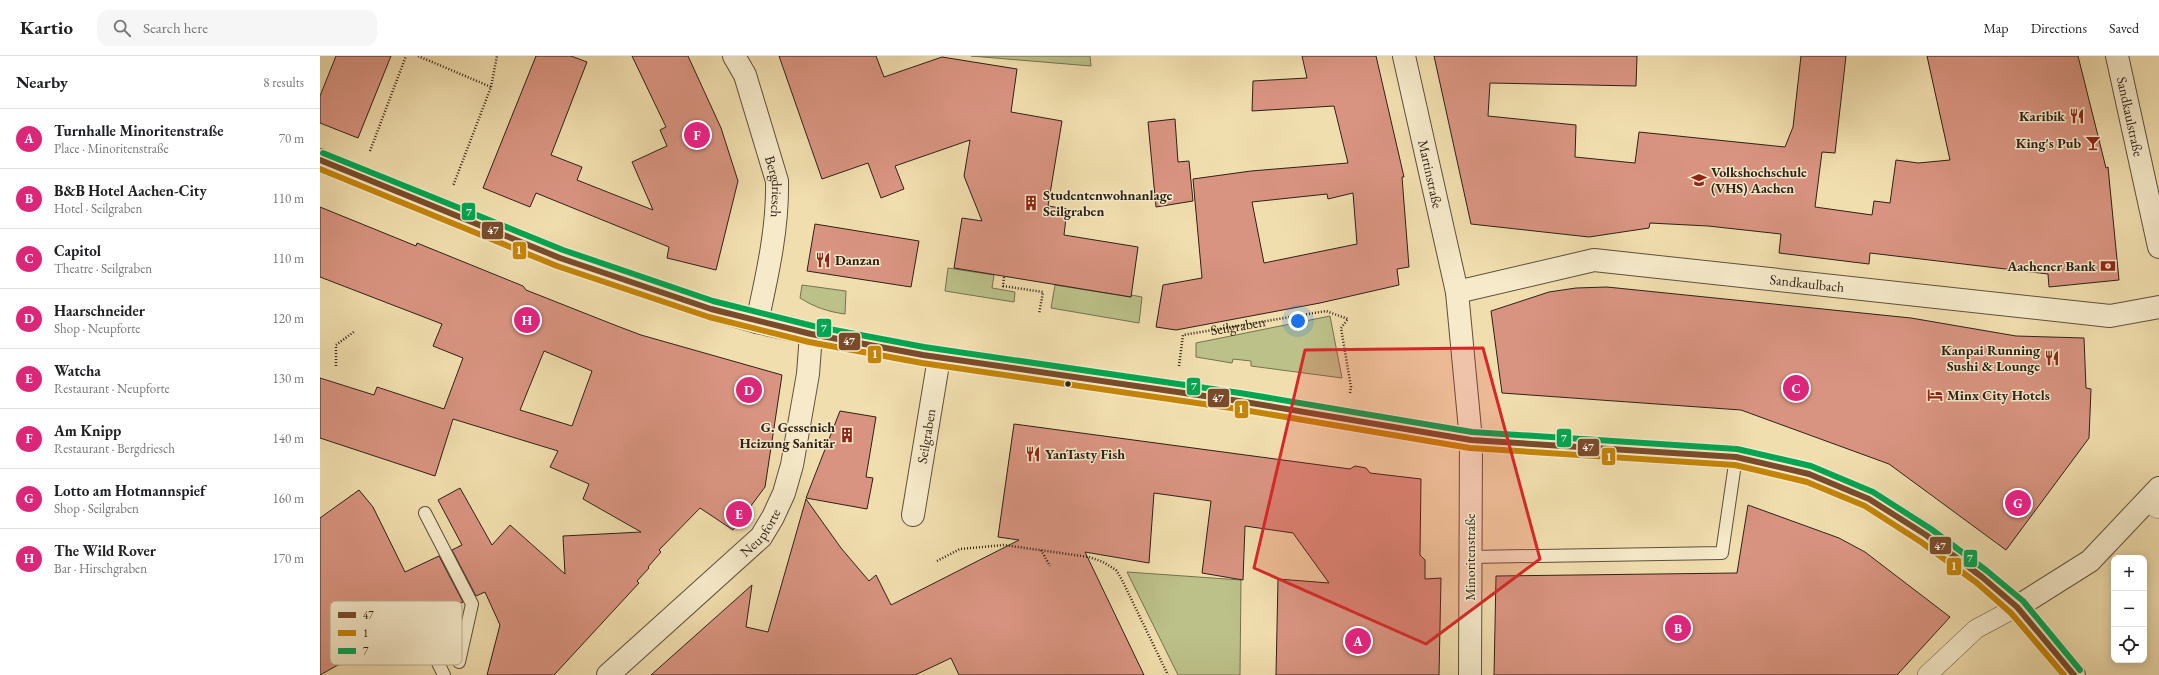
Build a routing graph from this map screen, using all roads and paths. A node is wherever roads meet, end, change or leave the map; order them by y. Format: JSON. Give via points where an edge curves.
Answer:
{"nodes":[{"id":1,"x":406,"y":56,"type":"edge"},
{"id":2,"x":418,"y":56,"type":"edge"},
{"id":3,"x":497,"y":56,"type":"edge"},
{"id":4,"x":734,"y":56,"type":"edge"},
{"id":5,"x":1404,"y":56,"type":"edge"},
{"id":6,"x":2117,"y":56,"type":"edge"},
{"id":7,"x":491,"y":87,"type":"junction"},
{"id":8,"x":320,"y":160,"type":"edge"},
{"id":9,"x":360,"y":176,"type":"junction"},
{"id":10,"x":444,"y":210,"type":"junction"},
{"id":11,"x":2159,"y":247,"type":"edge"},
{"id":12,"x":1004,"y":277,"type":"dead end"},
{"id":13,"x":1457,"y":292,"type":"junction"},
{"id":14,"x":2159,"y":308,"type":"edge"},
{"id":15,"x":1040,"y":314,"type":"dead end"},
{"id":16,"x":757,"y":322,"type":"junction"},
{"id":17,"x":355,"y":331,"type":"dead end"},
{"id":18,"x":811,"y":334,"type":"junction"},
{"id":19,"x":939,"y":358,"type":"junction"},
{"id":20,"x":336,"y":366,"type":"dead end"},
{"id":21,"x":1174,"y":392,"type":"junction"},
{"id":22,"x":1345,"y":418,"type":"junction"},
{"id":23,"x":1471,"y":440,"type":"junction"},
{"id":24,"x":1736,"y":457,"type":"junction"},
{"id":25,"x":2155,"y":500,"type":"edge"},
{"id":26,"x":425,"y":513,"type":"dead end"},
{"id":27,"x":913,"y":515,"type":"dead end"},
{"id":28,"x":1041,"y":550,"type":"junction"},
{"id":29,"x":1471,"y":557,"type":"junction"},
{"id":30,"x":937,"y":561,"type":"dead end"},
{"id":31,"x":1050,"y":566,"type":"dead end"},
{"id":32,"x":2017,"y":607,"type":"junction"},
{"id":33,"x":462,"y":649,"type":"edge"},
{"id":34,"x":439,"y":665,"type":"edge"},
{"id":35,"x":444,"y":675,"type":"edge"},
{"id":36,"x":608,"y":675,"type":"edge"},
{"id":37,"x":1168,"y":675,"type":"edge"},
{"id":38,"x":1470,"y":675,"type":"edge"},
{"id":39,"x":1927,"y":675,"type":"edge"},
{"id":40,"x":2074,"y":675,"type":"edge"}],
"edges":[{"from":1,"to":9,"type":"path"},
{"from":2,"to":7,"type":"path"},
{"from":3,"to":7,"type":"path"},
{"from":4,"to":16,"type":"street","name":"Bergdriesch","via":[[745,75],[777,181],[772,248]]},
{"from":5,"to":13,"type":"street","name":"Martinstraße"},
{"from":6,"to":11,"type":"street","name":"Sandkaulstraße"},
{"from":7,"to":10,"type":"path"},
{"from":8,"to":9,"type":"street"},
{"from":9,"to":10,"type":"street"},
{"from":10,"to":16,"type":"street","via":[[560,258]]},
{"from":12,"to":15,"type":"path","via":[[1003,286],[1042,292]]},
{"from":13,"to":14,"type":"street","name":"Sandkaulbach","via":[[1594,260],[2110,316]]},
{"from":13,"to":23,"type":"street"},
{"from":16,"to":18,"type":"street"},
{"from":17,"to":20,"type":"path","via":[[336,345]]},
{"from":18,"to":19,"type":"street"},
{"from":18,"to":36,"type":"street","name":"Neupforte","via":[[808,374],[792,465],[784,493],[773,517],[761,537]]},
{"from":19,"to":21,"type":"street"},
{"from":19,"to":27,"type":"street","name":"Seilgraben"},
{"from":21,"to":22,"type":"street"},
{"from":21,"to":22,"type":"path","name":"Seilgraben","via":[[1184,335],[1326,311],[1348,319],[1341,328],[1351,387]]},
{"from":22,"to":23,"type":"street"},
{"from":23,"to":24,"type":"street"},
{"from":23,"to":29,"type":"street","name":"Minoritenstraße"},
{"from":24,"to":29,"type":"lane","via":[[1722,553]]},
{"from":24,"to":32,"type":"street","via":[[1809,474],[1869,499],[1926,535]]},
{"from":25,"to":32,"type":"street","via":[[2090,561]]},
{"from":26,"to":33,"type":"lane","via":[[472,604]]},
{"from":28,"to":30,"type":"path","via":[[1004,545],[960,549]]},
{"from":28,"to":31,"type":"path"},
{"from":28,"to":37,"type":"path","via":[[1089,557],[1116,570]]},
{"from":29,"to":38,"type":"street","name":"Minoritenstraße"},
{"from":32,"to":39,"type":"street","via":[[1976,629]]},
{"from":32,"to":40,"type":"street"},
{"from":34,"to":35,"type":"lane"}]}
